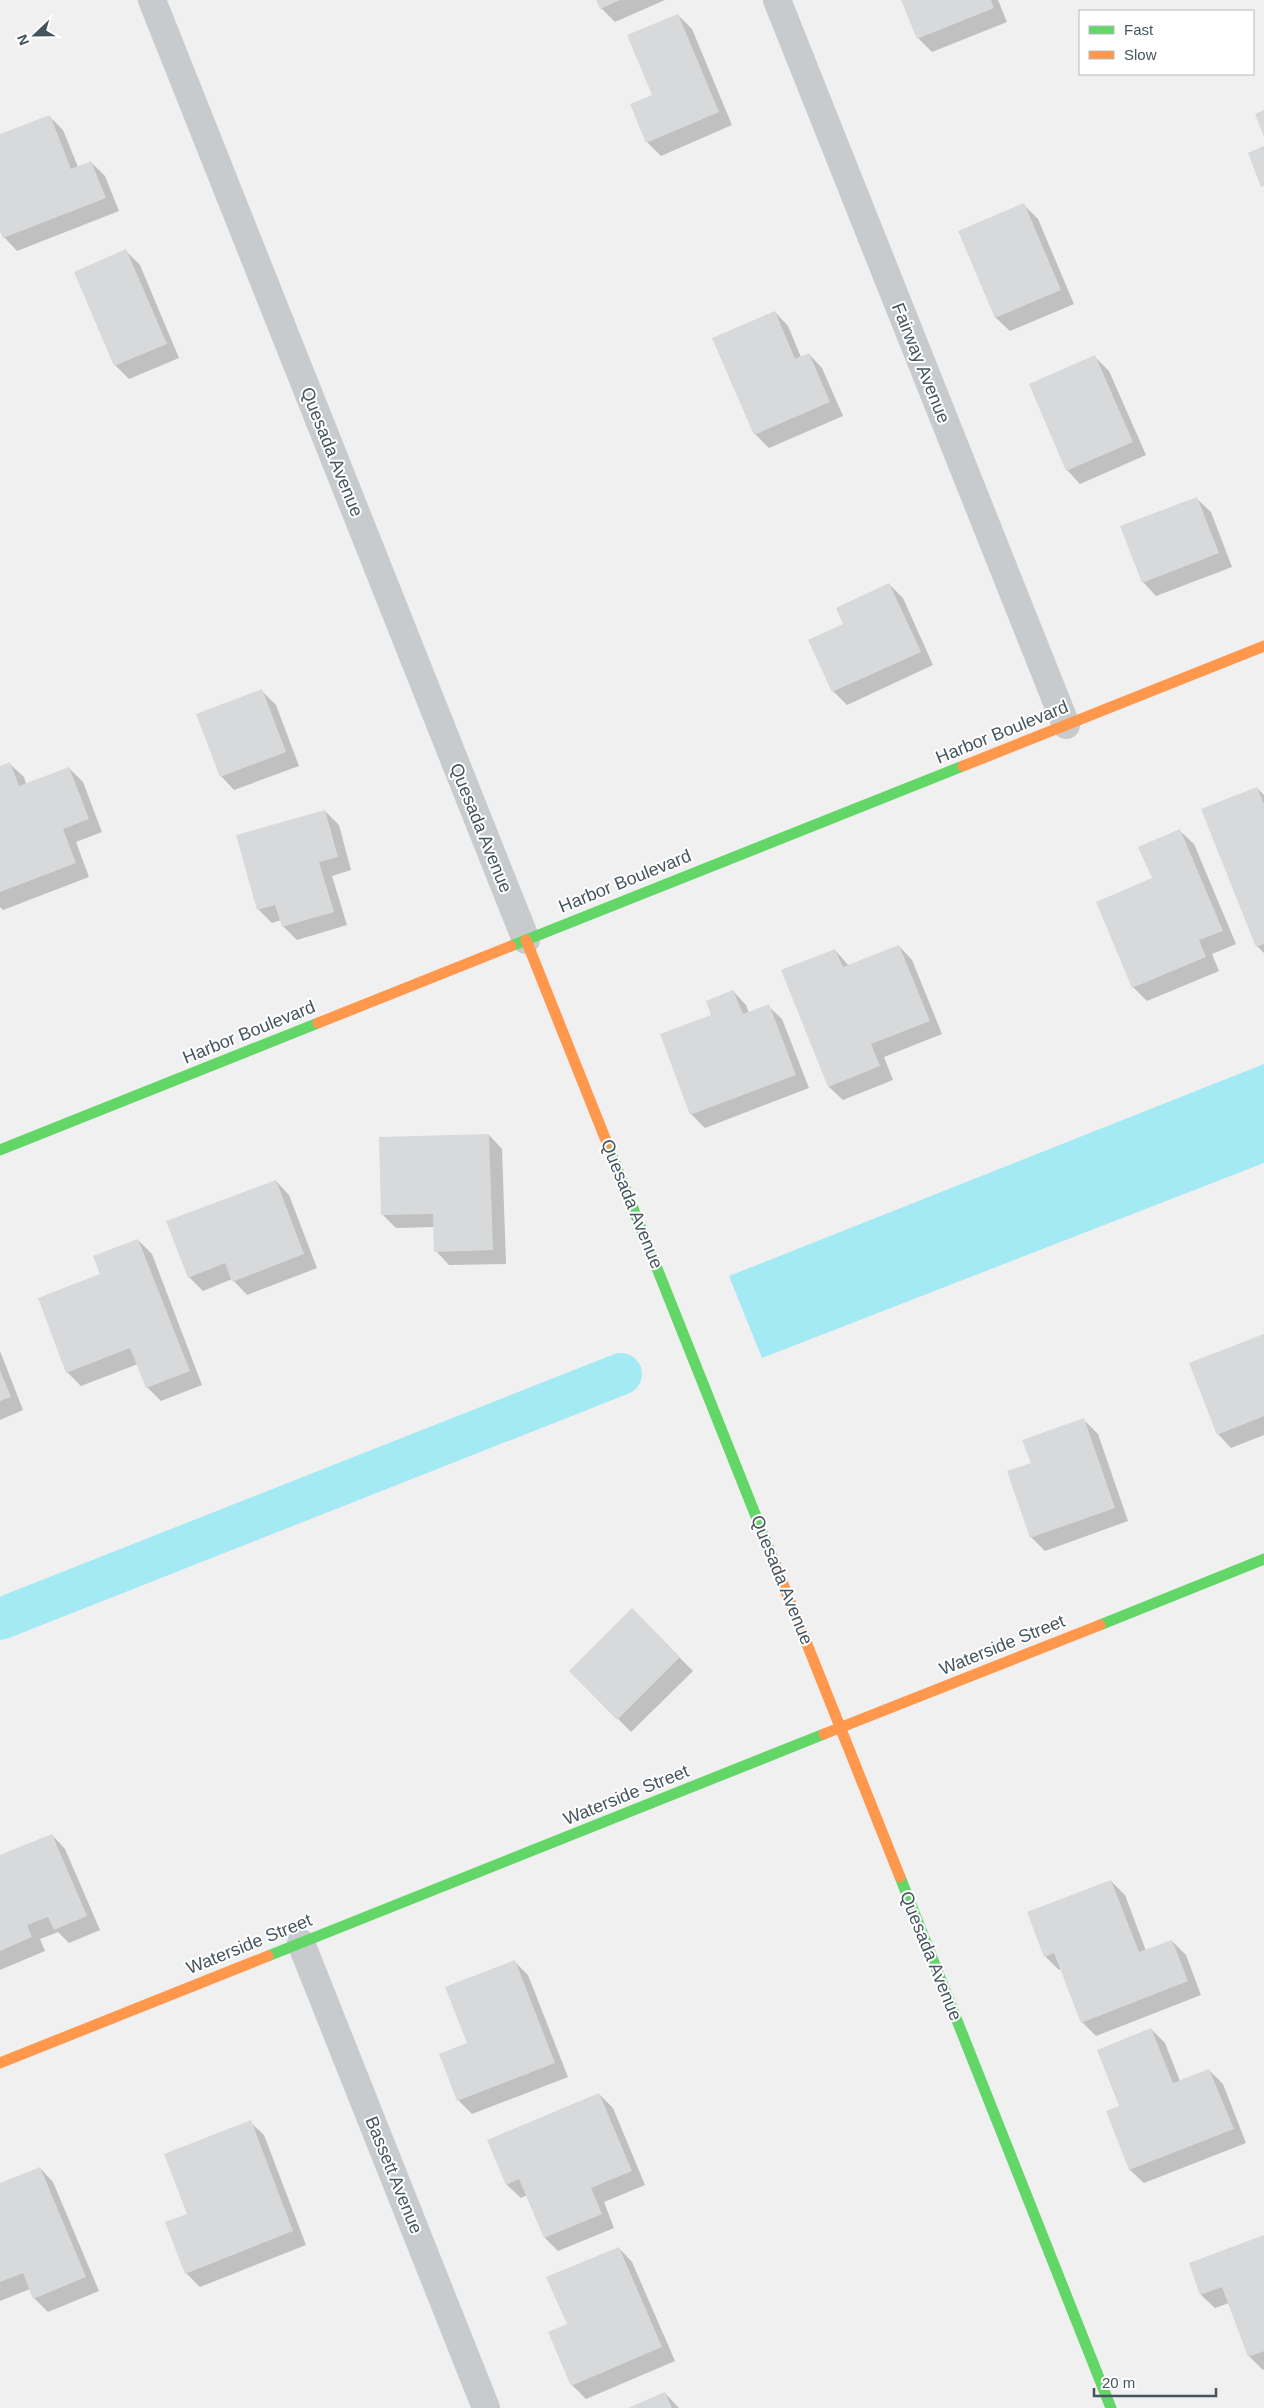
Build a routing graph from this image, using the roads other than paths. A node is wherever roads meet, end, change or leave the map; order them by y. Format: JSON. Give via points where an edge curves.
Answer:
{"nodes":[{"id":1,"x":152,"y":0,"type":"edge"},
{"id":2,"x":777,"y":0,"type":"edge"},
{"id":3,"x":1264,"y":646,"type":"edge"},
{"id":4,"x":1066,"y":725,"type":"junction"},
{"id":5,"x":526,"y":940,"type":"junction"},
{"id":6,"x":0,"y":1150,"type":"edge"},
{"id":7,"x":1264,"y":1560,"type":"edge"},
{"id":8,"x":840,"y":1728,"type":"junction"},
{"id":9,"x":301,"y":1943,"type":"junction"},
{"id":10,"x":0,"y":2063,"type":"edge"},
{"id":11,"x":486,"y":2408,"type":"edge"},
{"id":12,"x":1112,"y":2408,"type":"edge"}],
"edges":[{"from":1,"to":5,"type":"street","name":"Quesada Avenue"},
{"from":2,"to":4,"type":"street","name":"Fairway Avenue"},
{"from":3,"to":4,"type":"street","name":"Harbor Boulevard"},
{"from":4,"to":5,"type":"street","name":"Harbor Boulevard"},
{"from":5,"to":6,"type":"street","name":"Harbor Boulevard"},
{"from":5,"to":8,"type":"street","name":"Quesada Avenue"},
{"from":7,"to":8,"type":"street","name":"Waterside Street"},
{"from":8,"to":9,"type":"street","name":"Waterside Street"},
{"from":8,"to":12,"type":"street","name":"Quesada Avenue"},
{"from":9,"to":10,"type":"street","name":"Waterside Street"},
{"from":9,"to":11,"type":"street","name":"Bassett Avenue"}]}
